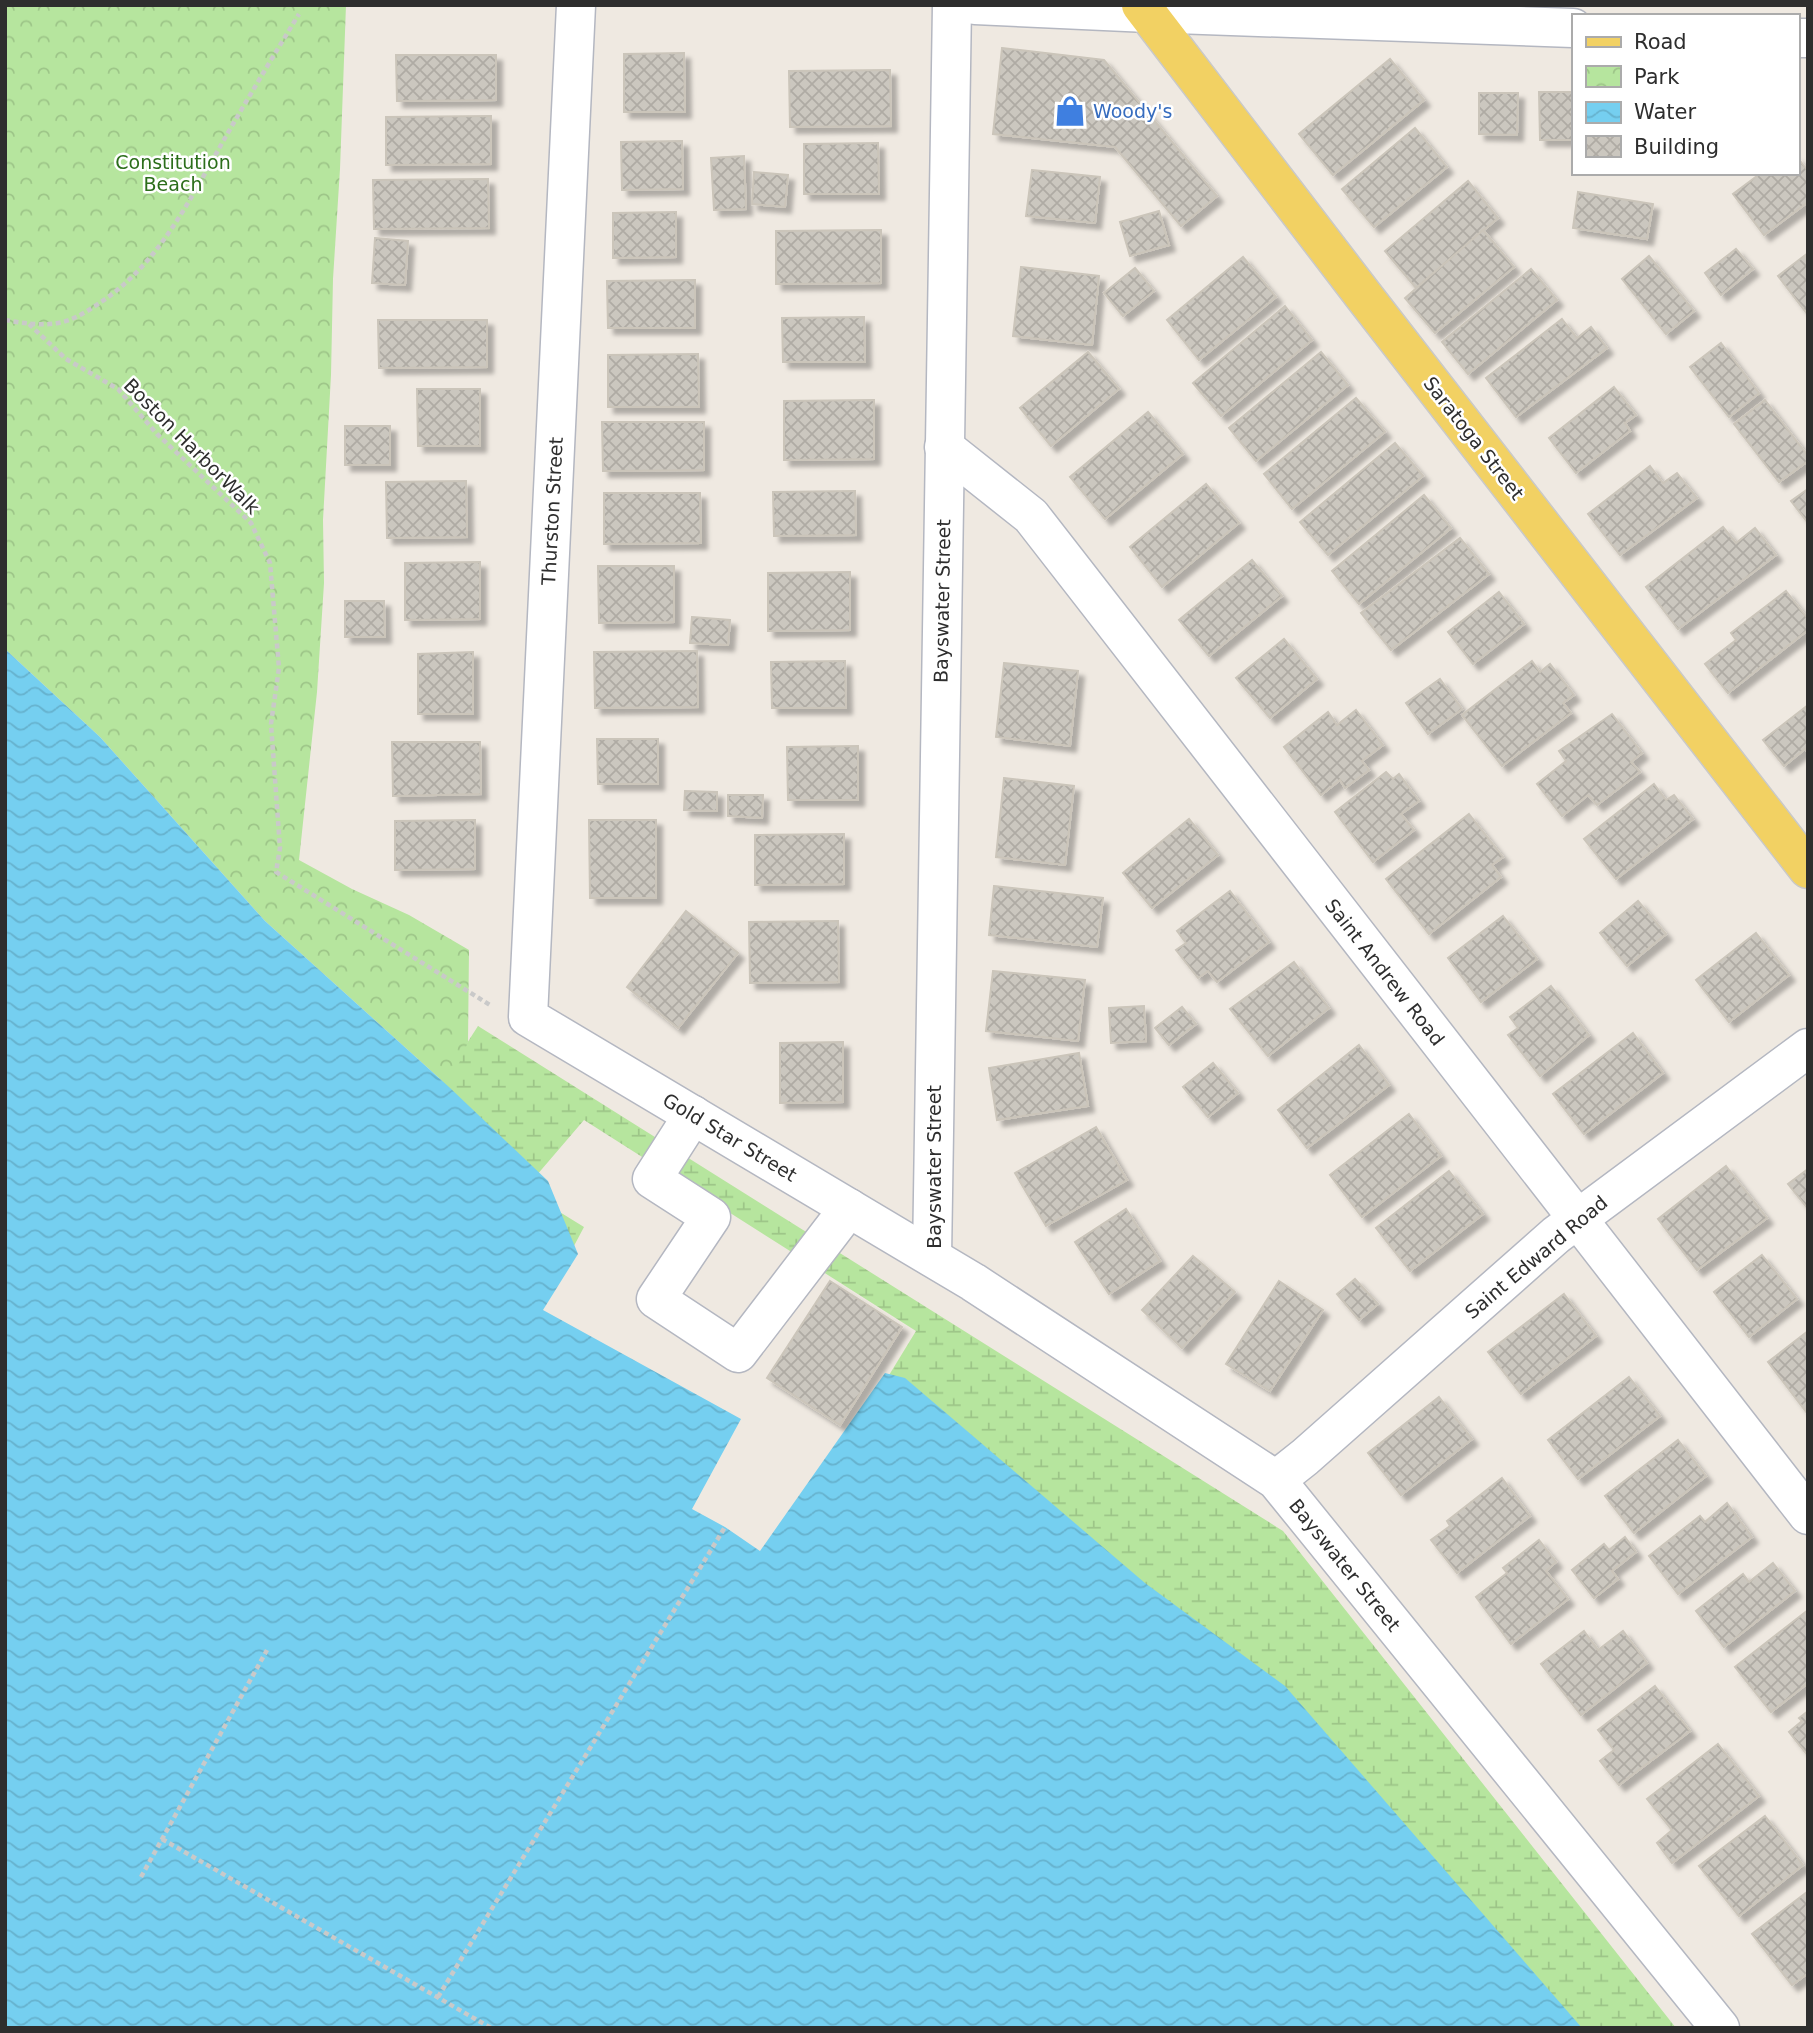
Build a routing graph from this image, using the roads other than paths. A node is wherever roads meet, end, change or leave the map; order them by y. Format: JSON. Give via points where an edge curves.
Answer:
{"nodes":[{"id":1,"x":576,"y":5,"type":"edge"},
{"id":2,"x":952,"y":5,"type":"edge"},
{"id":3,"x":975,"y":5,"type":"edge"},
{"id":4,"x":1145,"y":9,"type":"edge"},
{"id":5,"x":1572,"y":28,"type":"edge"},
{"id":6,"x":944,"y":447,"type":"junction"},
{"id":7,"x":1808,"y":869,"type":"edge"},
{"id":8,"x":511,"y":1012,"type":"joint"},
{"id":9,"x":1808,"y":1048,"type":"edge"},
{"id":10,"x":693,"y":1115,"type":"junction"},
{"id":11,"x":849,"y":1208,"type":"junction"},
{"id":12,"x":1577,"y":1219,"type":"junction"},
{"id":13,"x":932,"y":1257,"type":"junction"},
{"id":14,"x":1276,"y":1480,"type":"junction"},
{"id":15,"x":1808,"y":1515,"type":"edge"},
{"id":16,"x":1720,"y":2028,"type":"edge"}],
"edges":[{"from":1,"to":8,"type":"street","name":"Thurston Street"},
{"from":2,"to":6,"type":"street","name":"Bayswater Street"},
{"from":3,"to":4,"type":"street"},
{"from":4,"to":5,"type":"street"},
{"from":4,"to":7,"type":"main road","name":"Saratoga Street"},
{"from":6,"to":12,"type":"street","name":"Saint Andrew Road","via":[[1031,516]]},
{"from":6,"to":13,"type":"street","name":"Bayswater Street"},
{"from":8,"to":10,"type":"street","name":"Gold Star Street"},
{"from":9,"to":12,"type":"street","name":"Saint Edward Road"},
{"from":10,"to":11,"type":"street","name":"Gold Star Street"},
{"from":10,"to":11,"type":"street","via":[[652,1178],[711,1217],[656,1299],[738,1353]]},
{"from":11,"to":13,"type":"street","name":"Gold Star Street"},
{"from":12,"to":14,"type":"street","name":"Saint Edward Road"},
{"from":12,"to":15,"type":"street","name":"Saint Andrew Road"},
{"from":13,"to":14,"type":"street","name":"Bayswater Street"},
{"from":14,"to":16,"type":"street","name":"Bayswater Street"}]}
